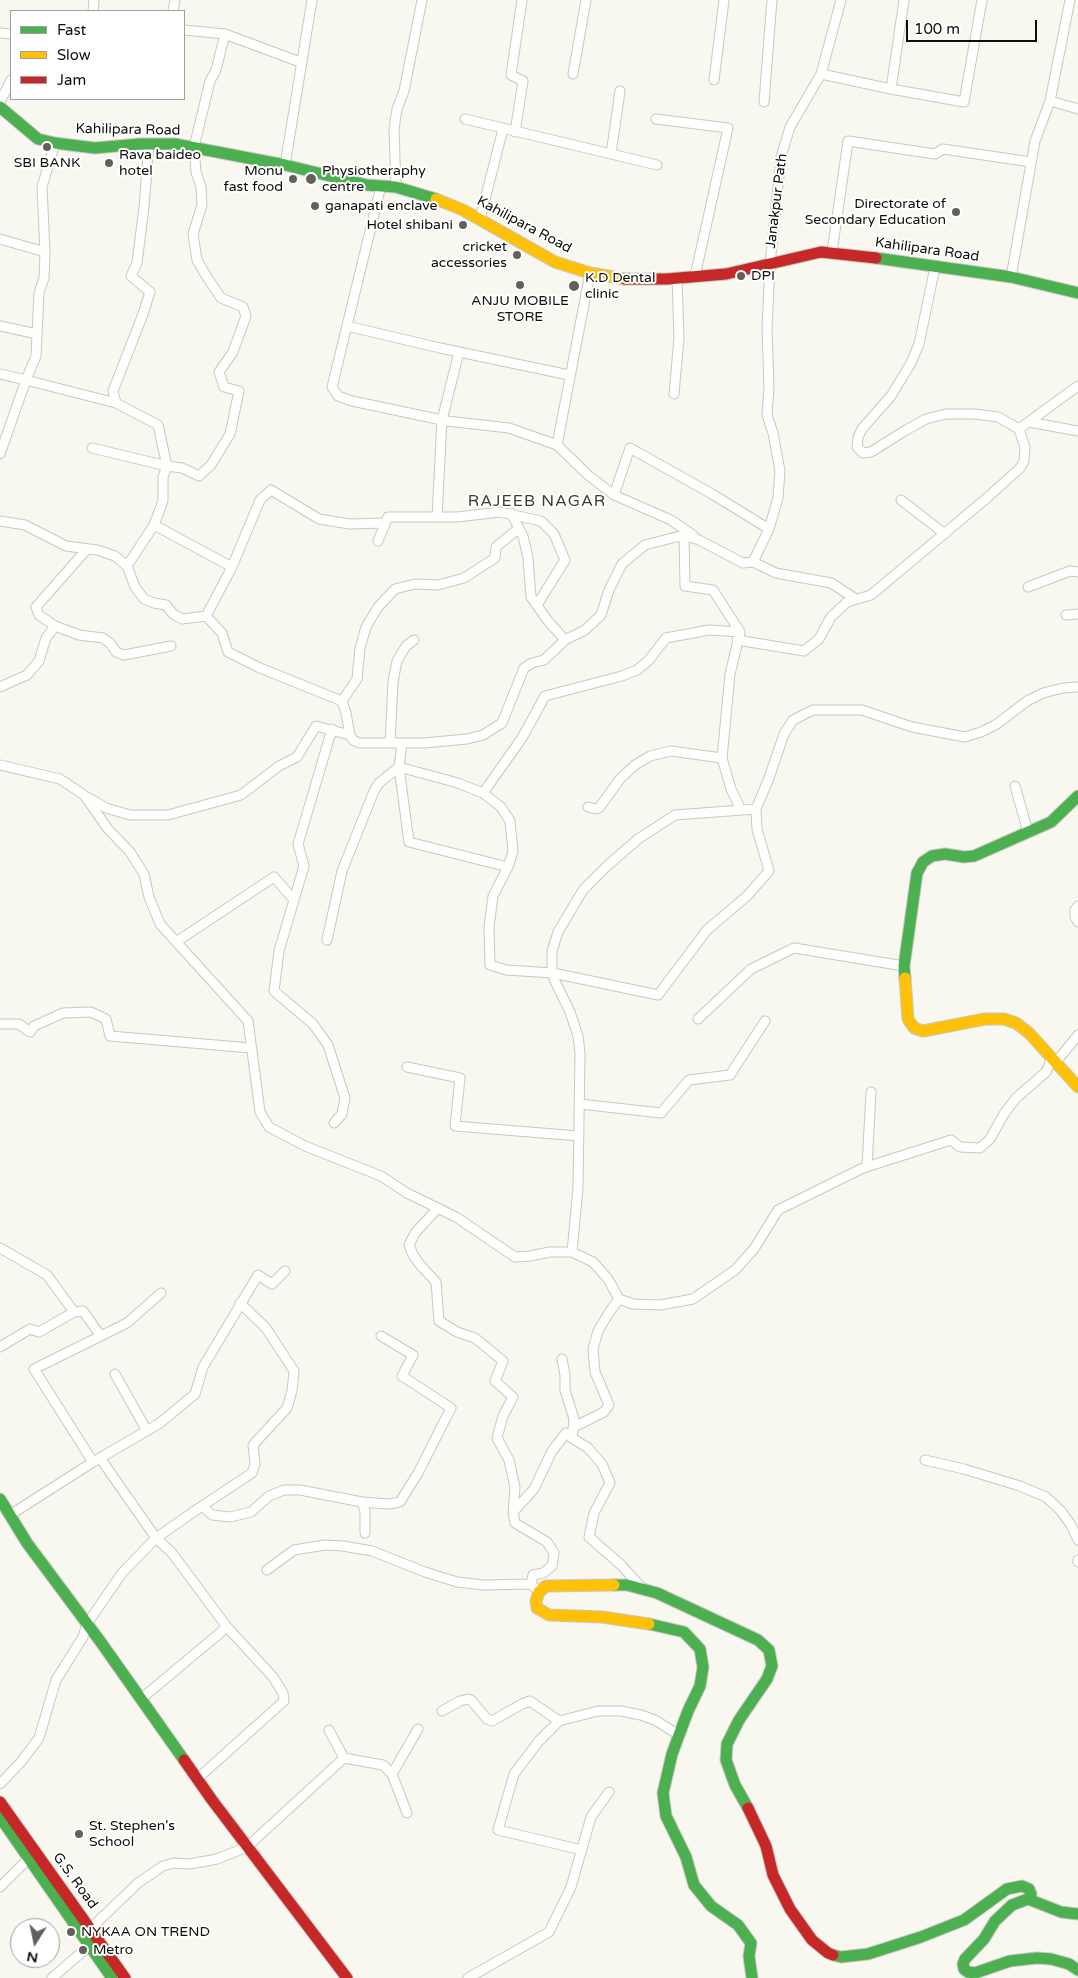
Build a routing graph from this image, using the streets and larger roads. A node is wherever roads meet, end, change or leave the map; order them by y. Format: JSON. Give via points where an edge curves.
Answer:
{"nodes":[{"id":1,"x":312,"y":0,"type":"edge"},
{"id":2,"x":422,"y":0,"type":"edge"},
{"id":3,"x":522,"y":0,"type":"edge"},
{"id":4,"x":586,"y":0,"type":"edge"},
{"id":5,"x":724,"y":0,"type":"edge"},
{"id":6,"x":772,"y":0,"type":"edge"},
{"id":7,"x":841,"y":0,"type":"edge"},
{"id":8,"x":904,"y":0,"type":"edge"},
{"id":9,"x":982,"y":0,"type":"edge"},
{"id":10,"x":1070,"y":0,"type":"edge"},
{"id":11,"x":185,"y":30,"type":"edge"},
{"id":12,"x":225,"y":34,"type":"junction"},
{"id":13,"x":300,"y":62,"type":"junction"},
{"id":14,"x":573,"y":74,"type":"dead end"},
{"id":15,"x":821,"y":74,"type":"junction"},
{"id":16,"x":714,"y":80,"type":"dead end"},
{"id":17,"x":10,"y":82,"type":"edge"},
{"id":18,"x":891,"y":89,"type":"junction"},
{"id":19,"x":620,"y":91,"type":"dead end"},
{"id":20,"x":1050,"y":101,"type":"junction"},
{"id":21,"x":0,"y":102,"type":"edge"},
{"id":22,"x":764,"y":102,"type":"dead end"},
{"id":23,"x":0,"y":106,"type":"edge"},
{"id":24,"x":1078,"y":109,"type":"edge"},
{"id":25,"x":465,"y":119,"type":"dead end"},
{"id":26,"x":656,"y":119,"type":"dead end"},
{"id":27,"x":503,"y":129,"type":"junction"},
{"id":28,"x":514,"y":132,"type":"junction"},
{"id":29,"x":55,"y":143,"type":"junction"},
{"id":30,"x":149,"y":144,"type":"junction"},
{"id":31,"x":194,"y":147,"type":"junction"},
{"id":32,"x":611,"y":154,"type":"junction"},
{"id":33,"x":1031,"y":162,"type":"junction"},
{"id":34,"x":285,"y":165,"type":"junction"},
{"id":35,"x":657,"y":165,"type":"dead end"},
{"id":36,"x":381,"y":186,"type":"junction"},
{"id":37,"x":396,"y":187,"type":"junction"},
{"id":38,"x":480,"y":219,"type":"junction"},
{"id":39,"x":0,"y":239,"type":"edge"},
{"id":40,"x":45,"y":252,"type":"junction"},
{"id":41,"x":832,"y":252,"type":"junction"},
{"id":42,"x":770,"y":264,"type":"junction"},
{"id":43,"x":935,"y":267,"type":"junction"},
{"id":44,"x":590,"y":273,"type":"junction"},
{"id":45,"x":695,"y":276,"type":"junction"},
{"id":46,"x":1011,"y":277,"type":"junction"},
{"id":47,"x":677,"y":278,"type":"junction"},
{"id":48,"x":1078,"y":294,"type":"edge"},
{"id":49,"x":0,"y":326,"type":"edge"},
{"id":50,"x":347,"y":326,"type":"junction"},
{"id":51,"x":37,"y":334,"type":"junction"},
{"id":52,"x":459,"y":352,"type":"junction"},
{"id":53,"x":0,"y":374,"type":"edge"},
{"id":54,"x":569,"y":376,"type":"junction"},
{"id":55,"x":26,"y":380,"type":"junction"},
{"id":56,"x":1078,"y":386,"type":"edge"},
{"id":57,"x":674,"y":394,"type":"dead end"},
{"id":58,"x":116,"y":403,"type":"junction"},
{"id":59,"x":442,"y":420,"type":"junction"},
{"id":60,"x":1029,"y":422,"type":"junction"},
{"id":61,"x":1019,"y":429,"type":"junction"},
{"id":62,"x":1078,"y":431,"type":"edge"},
{"id":63,"x":556,"y":444,"type":"junction"},
{"id":64,"x":92,"y":448,"type":"dead end"},
{"id":65,"x":0,"y":454,"type":"edge"},
{"id":66,"x":167,"y":466,"type":"junction"},
{"id":67,"x":614,"y":495,"type":"junction"},
{"id":68,"x":901,"y":500,"type":"dead end"},
{"id":69,"x":511,"y":514,"type":"junction"},
{"id":70,"x":437,"y":517,"type":"junction"},
{"id":71,"x":0,"y":522,"type":"edge"},
{"id":72,"x":385,"y":523,"type":"junction"},
{"id":73,"x":154,"y":525,"type":"junction"},
{"id":74,"x":519,"y":528,"type":"junction"},
{"id":75,"x":769,"y":529,"type":"junction"},
{"id":76,"x":945,"y":534,"type":"junction"},
{"id":77,"x":684,"y":535,"type":"junction"},
{"id":78,"x":699,"y":540,"type":"junction"},
{"id":79,"x":378,"y":541,"type":"dead end"},
{"id":80,"x":87,"y":549,"type":"junction"},
{"id":81,"x":753,"y":562,"type":"junction"},
{"id":82,"x":127,"y":566,"type":"junction"},
{"id":83,"x":232,"y":567,"type":"junction"},
{"id":84,"x":1078,"y":572,"type":"edge"},
{"id":85,"x":1028,"y":588,"type":"dead end"},
{"id":86,"x":856,"y":599,"type":"junction"},
{"id":87,"x":537,"y":605,"type":"junction"},
{"id":88,"x":1078,"y":614,"type":"edge"},
{"id":89,"x":1066,"y":615,"type":"dead end"},
{"id":90,"x":206,"y":616,"type":"junction"},
{"id":91,"x":55,"y":626,"type":"junction"},
{"id":92,"x":739,"y":636,"type":"junction"},
{"id":93,"x":414,"y":640,"type":"dead end"},
{"id":94,"x":565,"y":640,"type":"junction"},
{"id":95,"x":172,"y":646,"type":"dead end"},
{"id":96,"x":0,"y":687,"type":"edge"},
{"id":97,"x":1078,"y":688,"type":"edge"},
{"id":98,"x":342,"y":702,"type":"junction"},
{"id":99,"x":332,"y":729,"type":"junction"},
{"id":100,"x":350,"y":734,"type":"junction"},
{"id":101,"x":390,"y":743,"type":"junction"},
{"id":102,"x":402,"y":743,"type":"junction"},
{"id":103,"x":722,"y":758,"type":"junction"},
{"id":104,"x":0,"y":765,"type":"edge"},
{"id":105,"x":399,"y":767,"type":"junction"},
{"id":106,"x":1015,"y":786,"type":"dead end"},
{"id":107,"x":483,"y":793,"type":"junction"},
{"id":108,"x":84,"y":795,"type":"junction"},
{"id":109,"x":1078,"y":796,"type":"edge"},
{"id":110,"x":588,"y":807,"type":"dead end"},
{"id":111,"x":756,"y":809,"type":"junction"},
{"id":112,"x":741,"y":810,"type":"junction"},
{"id":113,"x":1028,"y":832,"type":"junction"},
{"id":114,"x":508,"y":867,"type":"junction"},
{"id":115,"x":294,"y":900,"type":"junction"},
{"id":116,"x":1078,"y":906,"type":"edge"},
{"id":117,"x":1078,"y":922,"type":"edge"},
{"id":118,"x":327,"y":940,"type":"dead end"},
{"id":119,"x":176,"y":942,"type":"junction"},
{"id":120,"x":904,"y":966,"type":"junction"},
{"id":121,"x":553,"y":973,"type":"junction"},
{"id":122,"x":698,"y":1019,"type":"dead end"},
{"id":123,"x":765,"y":1021,"type":"dead end"},
{"id":124,"x":0,"y":1024,"type":"edge"},
{"id":125,"x":1078,"y":1035,"type":"edge"},
{"id":126,"x":251,"y":1048,"type":"junction"},
{"id":127,"x":1054,"y":1060,"type":"junction"},
{"id":128,"x":407,"y":1067,"type":"dead end"},
{"id":129,"x":1078,"y":1087,"type":"edge"},
{"id":130,"x":871,"y":1092,"type":"dead end"},
{"id":131,"x":580,"y":1104,"type":"junction"},
{"id":132,"x":334,"y":1123,"type":"dead end"},
{"id":133,"x":579,"y":1136,"type":"junction"},
{"id":134,"x":867,"y":1167,"type":"junction"},
{"id":135,"x":438,"y":1208,"type":"junction"},
{"id":136,"x":0,"y":1248,"type":"edge"},
{"id":137,"x":572,"y":1252,"type":"junction"},
{"id":138,"x":285,"y":1271,"type":"dead end"},
{"id":139,"x":161,"y":1293,"type":"dead end"},
{"id":140,"x":619,"y":1299,"type":"junction"},
{"id":141,"x":240,"y":1303,"type":"junction"},
{"id":142,"x":74,"y":1312,"type":"junction"},
{"id":143,"x":100,"y":1335,"type":"junction"},
{"id":144,"x":381,"y":1336,"type":"dead end"},
{"id":145,"x":0,"y":1347,"type":"edge"},
{"id":146,"x":562,"y":1359,"type":"dead end"},
{"id":147,"x":115,"y":1374,"type":"dead end"},
{"id":148,"x":574,"y":1427,"type":"junction"},
{"id":149,"x":147,"y":1431,"type":"junction"},
{"id":150,"x":572,"y":1438,"type":"junction"},
{"id":151,"x":96,"y":1460,"type":"junction"},
{"id":152,"x":926,"y":1460,"type":"dead end"},
{"id":153,"x":0,"y":1499,"type":"edge"},
{"id":154,"x":362,"y":1502,"type":"junction"},
{"id":155,"x":202,"y":1506,"type":"junction"},
{"id":156,"x":513,"y":1512,"type":"junction"},
{"id":157,"x":10,"y":1516,"type":"junction"},
{"id":158,"x":365,"y":1533,"type":"dead end"},
{"id":159,"x":156,"y":1538,"type":"junction"},
{"id":160,"x":1078,"y":1540,"type":"edge"},
{"id":161,"x":267,"y":1570,"type":"dead end"},
{"id":162,"x":535,"y":1588,"type":"junction"},
{"id":163,"x":644,"y":1590,"type":"junction"},
{"id":164,"x":87,"y":1624,"type":"junction"},
{"id":165,"x":227,"y":1626,"type":"junction"},
{"id":166,"x":140,"y":1699,"type":"junction"},
{"id":167,"x":442,"y":1711,"type":"dead end"},
{"id":168,"x":559,"y":1721,"type":"junction"},
{"id":169,"x":418,"y":1729,"type":"dead end"},
{"id":170,"x":329,"y":1730,"type":"dead end"},
{"id":171,"x":679,"y":1735,"type":"junction"},
{"id":172,"x":344,"y":1758,"type":"junction"},
{"id":173,"x":392,"y":1774,"type":"junction"},
{"id":174,"x":197,"y":1779,"type":"junction"},
{"id":175,"x":0,"y":1784,"type":"edge"},
{"id":176,"x":609,"y":1792,"type":"dead end"},
{"id":177,"x":0,"y":1802,"type":"edge"},
{"id":178,"x":407,"y":1813,"type":"dead end"},
{"id":179,"x":0,"y":1817,"type":"edge"},
{"id":180,"x":246,"y":1847,"type":"junction"},
{"id":181,"x":582,"y":1850,"type":"junction"},
{"id":182,"x":29,"y":1858,"type":"junction"},
{"id":183,"x":0,"y":1887,"type":"edge"},
{"id":184,"x":1028,"y":1900,"type":"junction"},
{"id":185,"x":1078,"y":1914,"type":"edge"},
{"id":186,"x":91,"y":1928,"type":"junction"},
{"id":187,"x":89,"y":1946,"type":"junction"},
{"id":188,"x":1078,"y":1970,"type":"edge"},
{"id":189,"x":52,"y":1978,"type":"edge"},
{"id":190,"x":112,"y":1978,"type":"edge"},
{"id":191,"x":125,"y":1978,"type":"edge"},
{"id":192,"x":347,"y":1978,"type":"edge"},
{"id":193,"x":468,"y":1978,"type":"edge"},
{"id":194,"x":752,"y":1978,"type":"edge"}],
"edges":[{"from":1,"to":13,"type":"street"},
{"from":2,"to":37,"type":"street","via":[[394,129]]},
{"from":3,"to":28,"type":"street","via":[[511,75],[523,81]]},
{"from":4,"to":14,"type":"street"},
{"from":5,"to":16,"type":"street"},
{"from":6,"to":22,"type":"street"},
{"from":7,"to":15,"type":"street","name":"Janakpur Path"},
{"from":8,"to":18,"type":"street"},
{"from":9,"to":18,"type":"street","via":[[964,102]]},
{"from":10,"to":20,"type":"street"},
{"from":11,"to":12,"type":"street"},
{"from":12,"to":13,"type":"street"},
{"from":12,"to":31,"type":"street"},
{"from":13,"to":34,"type":"street"},
{"from":15,"to":18,"type":"street"},
{"from":15,"to":42,"type":"street","name":"Janakpur Path","via":[[790,127],[780,157]]},
{"from":17,"to":21,"type":"street"},
{"from":19,"to":32,"type":"street"},
{"from":20,"to":24,"type":"street"},
{"from":20,"to":33,"type":"street"},
{"from":23,"to":29,"type":"street","name":"Kahilipara Road","via":[[38,139]]},
{"from":25,"to":27,"type":"street"},
{"from":26,"to":45,"type":"street","via":[[728,128]]},
{"from":27,"to":28,"type":"street"},
{"from":27,"to":38,"type":"street"},
{"from":28,"to":32,"type":"street"},
{"from":29,"to":30,"type":"street","name":"Kahilipara Road","via":[[95,148]]},
{"from":29,"to":40,"type":"street","via":[[42,187]]},
{"from":30,"to":31,"type":"street","name":"Kahilipara Road"},
{"from":30,"to":58,"type":"street","via":[[137,263],[131,276],[150,292],[112,391]]},
{"from":31,"to":34,"type":"street","name":"Kahilipara Road"},
{"from":31,"to":66,"type":"street","via":[[196,172],[202,187],[202,205],[193,234],[197,260],[221,298],[243,307],[246,316],[233,352],[219,372],[224,387],[239,391],[230,434],[211,465],[199,476],[182,468]]},
{"from":32,"to":35,"type":"street"},
{"from":33,"to":41,"type":"street","via":[[943,149],[935,154],[848,141]]},
{"from":33,"to":46,"type":"street"},
{"from":34,"to":36,"type":"street","name":"Kahilipara Road"},
{"from":36,"to":37,"type":"street","name":"Kahilipara Road"},
{"from":36,"to":50,"type":"street"},
{"from":37,"to":38,"type":"street","name":"Kahilipara Road","via":[[440,200]]},
{"from":38,"to":44,"type":"street","name":"Kahilipara Road","via":[[555,262]]},
{"from":39,"to":40,"type":"street"},
{"from":40,"to":51,"type":"street"},
{"from":41,"to":42,"type":"street","name":"Kahilipara Road"},
{"from":41,"to":43,"type":"street","name":"Kahilipara Road"},
{"from":42,"to":45,"type":"street","name":"Kahilipara Road","via":[[726,274]]},
{"from":42,"to":75,"type":"street","name":"Janakpur Path","via":[[767,414],[780,471],[778,498]]},
{"from":43,"to":46,"type":"street","name":"Kahilipara Road"},
{"from":43,"to":61,"type":"street","via":[[919,344],[911,363],[891,396],[862,430],[857,447],[863,452],[871,452],[926,419],[946,414],[998,417]]},
{"from":44,"to":47,"type":"street","name":"Kahilipara Road","via":[[623,279]]},
{"from":44,"to":54,"type":"street"},
{"from":45,"to":47,"type":"street","name":"Kahilipara Road"},
{"from":46,"to":48,"type":"street","name":"Kahilipara Road"},
{"from":47,"to":57,"type":"street","via":[[680,338]]},
{"from":49,"to":51,"type":"street"},
{"from":50,"to":52,"type":"street"},
{"from":50,"to":59,"type":"street","via":[[332,387],[338,396]]},
{"from":51,"to":55,"type":"street","via":[[36,356]]},
{"from":52,"to":54,"type":"street"},
{"from":52,"to":59,"type":"street"},
{"from":53,"to":55,"type":"street"},
{"from":54,"to":63,"type":"street"},
{"from":55,"to":58,"type":"street"},
{"from":55,"to":65,"type":"street"},
{"from":56,"to":60,"type":"street"},
{"from":58,"to":66,"type":"street","via":[[158,425]]},
{"from":59,"to":63,"type":"street","via":[[509,428]]},
{"from":59,"to":70,"type":"street"},
{"from":60,"to":61,"type":"street"},
{"from":60,"to":62,"type":"street"},
{"from":61,"to":76,"type":"street","via":[[1025,447],[1020,468]]},
{"from":63,"to":67,"type":"street"},
{"from":64,"to":66,"type":"street"},
{"from":66,"to":73,"type":"street","via":[[163,477],[164,500]]},
{"from":67,"to":75,"type":"street","via":[[630,448]]},
{"from":67,"to":78,"type":"street","via":[[671,520]]},
{"from":68,"to":76,"type":"street"},
{"from":69,"to":70,"type":"street"},
{"from":69,"to":74,"type":"street"},
{"from":69,"to":87,"type":"street","via":[[541,521],[554,534],[565,560]]},
{"from":70,"to":72,"type":"street","via":[[388,516]]},
{"from":71,"to":80,"type":"street","via":[[25,525],[66,546]]},
{"from":72,"to":79,"type":"street"},
{"from":72,"to":83,"type":"street","via":[[350,524],[319,519],[271,490],[260,500]]},
{"from":73,"to":82,"type":"street"},
{"from":73,"to":83,"type":"street"},
{"from":74,"to":87,"type":"street","via":[[528,558],[531,597]]},
{"from":74,"to":98,"type":"street","via":[[496,547],[495,558],[464,578],[438,585],[415,584],[395,589],[378,607],[366,628],[357,679]]},
{"from":75,"to":81,"type":"street","name":"Janakpur Path"},
{"from":76,"to":86,"type":"street","via":[[871,595]]},
{"from":77,"to":78,"type":"street"},
{"from":77,"to":92,"type":"street","via":[[685,586],[714,590]]},
{"from":77,"to":94,"type":"street","via":[[645,545],[622,564],[601,615],[585,630]]},
{"from":78,"to":81,"type":"street","via":[[743,563]]},
{"from":80,"to":82,"type":"street","via":[[115,556]]},
{"from":80,"to":91,"type":"street","via":[[36,607],[40,615]]},
{"from":81,"to":86,"type":"street","via":[[776,573],[831,583]]},
{"from":82,"to":90,"type":"street","via":[[135,587],[144,599],[166,605],[182,619]]},
{"from":83,"to":90,"type":"street"},
{"from":84,"to":85,"type":"street","via":[[1070,571]]},
{"from":86,"to":92,"type":"street","via":[[831,617],[819,639],[804,651]]},
{"from":87,"to":94,"type":"street"},
{"from":88,"to":89,"type":"street"},
{"from":90,"to":98,"type":"street","via":[[222,633],[228,652]]},
{"from":91,"to":95,"type":"street","via":[[79,635],[103,638],[116,652],[124,655]]},
{"from":91,"to":96,"type":"street","via":[[46,638],[39,661],[28,675]]},
{"from":92,"to":103,"type":"street","via":[[730,674]]},
{"from":92,"to":107,"type":"street","via":[[709,630],[666,638],[637,670],[545,696],[522,738]]},
{"from":93,"to":101,"type":"street","via":[[397,661]]},
{"from":94,"to":102,"type":"street","via":[[544,660],[524,668],[502,723],[483,735],[467,739]]},
{"from":97,"to":111,"type":"street","via":[[1043,693],[997,724],[965,737],[912,727],[862,710],[813,710],[793,720],[784,734]]},
{"from":98,"to":100,"type":"street"},
{"from":99,"to":100,"type":"street"},
{"from":99,"to":108,"type":"street","via":[[316,726],[297,757],[279,766],[241,795],[212,804],[168,815],[130,815],[106,808]]},
{"from":99,"to":115,"type":"street","via":[[298,844],[304,866]]},
{"from":100,"to":101,"type":"street","via":[[359,743]]},
{"from":101,"to":102,"type":"street"},
{"from":102,"to":105,"type":"street"},
{"from":103,"to":110,"type":"street","via":[[671,751],[650,756],[620,779],[599,808]]},
{"from":103,"to":112,"type":"street"},
{"from":104,"to":108,"type":"street","via":[[60,779]]},
{"from":105,"to":107,"type":"street"},
{"from":105,"to":114,"type":"street","via":[[409,842]]},
{"from":105,"to":118,"type":"street","via":[[374,791],[342,871]]},
{"from":106,"to":113,"type":"street"},
{"from":107,"to":114,"type":"street","via":[[501,806],[510,821],[513,851]]},
{"from":108,"to":119,"type":"street","via":[[144,874],[160,924]]},
{"from":109,"to":113,"type":"street","via":[[1051,822]]},
{"from":111,"to":112,"type":"street"},
{"from":111,"to":121,"type":"street","via":[[757,829],[768,871],[747,896],[706,930],[658,995]]},
{"from":112,"to":121,"type":"street","via":[[675,815],[638,839],[583,890],[558,932],[552,951]]},
{"from":113,"to":120,"type":"street","via":[[974,856],[945,854],[932,856],[923,862],[917,873]]},
{"from":114,"to":121,"type":"street","via":[[493,896],[489,927],[490,965],[506,970]]},
{"from":115,"to":119,"type":"street","via":[[274,877]]},
{"from":115,"to":132,"type":"street","via":[[280,951],[274,991],[313,1024],[328,1044],[345,1098],[342,1114]]},
{"from":116,"to":117,"type":"street","via":[[1074,914]]},
{"from":119,"to":126,"type":"street","via":[[248,1021]]},
{"from":120,"to":122,"type":"street","via":[[794,948],[750,968]]},
{"from":120,"to":127,"type":"street","via":[[908,1019],[914,1028],[923,1031],[985,1019],[1004,1019],[1029,1033]]},
{"from":121,"to":131,"type":"street","via":[[578,1036]]},
{"from":123,"to":131,"type":"street","via":[[730,1075],[689,1080],[661,1113]]},
{"from":124,"to":126,"type":"street","via":[[19,1024],[30,1032],[34,1026],[63,1013],[91,1012],[106,1019],[110,1036]]},
{"from":125,"to":127,"type":"street"},
{"from":126,"to":135,"type":"street","via":[[260,1112],[268,1128],[381,1176]]},
{"from":127,"to":129,"type":"street"},
{"from":127,"to":134,"type":"street","via":[[1046,1072],[1016,1098],[990,1139],[980,1148],[960,1147],[951,1140]]},
{"from":128,"to":133,"type":"street","via":[[460,1078],[455,1126]]},
{"from":130,"to":134,"type":"street"},
{"from":131,"to":133,"type":"street"},
{"from":133,"to":137,"type":"street"},
{"from":134,"to":140,"type":"street","via":[[778,1210],[754,1249],[736,1270],[693,1298],[660,1306],[633,1304]]},
{"from":135,"to":137,"type":"street","via":[[515,1257]]},
{"from":135,"to":156,"type":"street","via":[[415,1233],[409,1246],[436,1282],[439,1321],[475,1338],[503,1361],[495,1381],[513,1397],[497,1438],[508,1460],[515,1487]]},
{"from":136,"to":142,"type":"street","via":[[47,1275]]},
{"from":137,"to":140,"type":"street","via":[[593,1262]]},
{"from":138,"to":141,"type":"street","via":[[272,1284],[258,1274]]},
{"from":139,"to":143,"type":"street","via":[[127,1323]]},
{"from":140,"to":148,"type":"street","via":[[598,1331],[592,1349],[595,1372],[609,1406],[604,1412]]},
{"from":141,"to":149,"type":"street","via":[[203,1367],[195,1394]]},
{"from":141,"to":155,"type":"street","via":[[266,1328],[294,1370],[292,1391],[287,1408],[253,1445],[255,1464],[252,1473]]},
{"from":142,"to":143,"type":"street","via":[[82,1311]]},
{"from":142,"to":145,"type":"street","via":[[39,1332],[30,1329]]},
{"from":143,"to":151,"type":"street","via":[[34,1369]]},
{"from":144,"to":154,"type":"street","via":[[413,1355],[402,1376],[451,1408],[400,1502]]},
{"from":146,"to":148,"type":"street"},
{"from":147,"to":149,"type":"street"},
{"from":148,"to":150,"type":"street"},
{"from":149,"to":151,"type":"street"},
{"from":150,"to":156,"type":"street","via":[[566,1433],[552,1451],[534,1489]]},
{"from":150,"to":163,"type":"street","via":[[588,1448],[602,1464],[610,1482],[594,1513],[589,1537]]},
{"from":151,"to":157,"type":"street"},
{"from":151,"to":159,"type":"street"},
{"from":152,"to":160,"type":"street","via":[[1020,1486],[1046,1497],[1061,1511]]},
{"from":153,"to":157,"type":"street"},
{"from":154,"to":155,"type":"street","via":[[284,1490],[269,1496],[251,1512],[230,1517],[212,1514]]},
{"from":154,"to":158,"type":"street"},
{"from":155,"to":159,"type":"street"},
{"from":156,"to":162,"type":"street","via":[[515,1523],[547,1542],[554,1553],[552,1566],[533,1576]]},
{"from":157,"to":164,"type":"street"},
{"from":159,"to":164,"type":"street","via":[[122,1573]]},
{"from":159,"to":165,"type":"street","via":[[172,1553]]},
{"from":161,"to":162,"type":"street","via":[[294,1550],[343,1546],[372,1551],[457,1582]]},
{"from":162,"to":163,"type":"street","via":[[628,1585]]},
{"from":162,"to":171,"type":"street","via":[[538,1608],[549,1615],[602,1617],[684,1632],[700,1649],[703,1667],[700,1686]]},
{"from":163,"to":184,"type":"street","via":[[758,1640],[769,1650],[772,1666],[727,1744],[726,1760],[755,1819],[773,1874],[790,1909],[812,1940],[828,1953],[841,1957],[868,1954],[921,1937],[964,1920],[1007,1889],[1022,1886],[1029,1889]]},
{"from":164,"to":166,"type":"street"},
{"from":164,"to":175,"type":"street","via":[[83,1638],[56,1680],[40,1738]]},
{"from":165,"to":166,"type":"street"},
{"from":165,"to":174,"type":"street","via":[[272,1677],[284,1693],[284,1701]]},
{"from":166,"to":174,"type":"street"},
{"from":167,"to":168,"type":"street","via":[[468,1699],[487,1720],[492,1721],[530,1701]]},
{"from":168,"to":171,"type":"street","via":[[598,1712],[621,1711],[655,1720]]},
{"from":168,"to":181,"type":"street","via":[[514,1774],[498,1830]]},
{"from":169,"to":173,"type":"street"},
{"from":170,"to":172,"type":"street"},
{"from":171,"to":194,"type":"street","via":[[663,1793],[666,1816],[686,1857],[694,1885],[711,1906],[738,1925],[751,1943]]},
{"from":172,"to":173,"type":"street","via":[[383,1765]]},
{"from":172,"to":180,"type":"street"},
{"from":173,"to":178,"type":"street"},
{"from":174,"to":180,"type":"street"},
{"from":176,"to":181,"type":"street","via":[[591,1818]]},
{"from":177,"to":186,"type":"street","name":"G.S. Road"},
{"from":179,"to":182,"type":"street","name":"G.S. Road"},
{"from":180,"to":186,"type":"street","via":[[217,1860],[163,1866],[138,1883]]},
{"from":180,"to":192,"type":"street"},
{"from":181,"to":193,"type":"street","via":[[571,1887],[549,1932]]},
{"from":182,"to":183,"type":"street"},
{"from":182,"to":187,"type":"street","name":"G.S. Road"},
{"from":184,"to":185,"type":"street","via":[[1061,1912]]},
{"from":184,"to":188,"type":"street","via":[[1012,1905],[996,1921],[965,1959],[964,1969],[975,1973],[1010,1961],[1037,1958],[1051,1959]]},
{"from":186,"to":191,"type":"street","name":"G.S. Road"},
{"from":187,"to":189,"type":"street"},
{"from":187,"to":190,"type":"street","name":"G.S. Road"}]}
